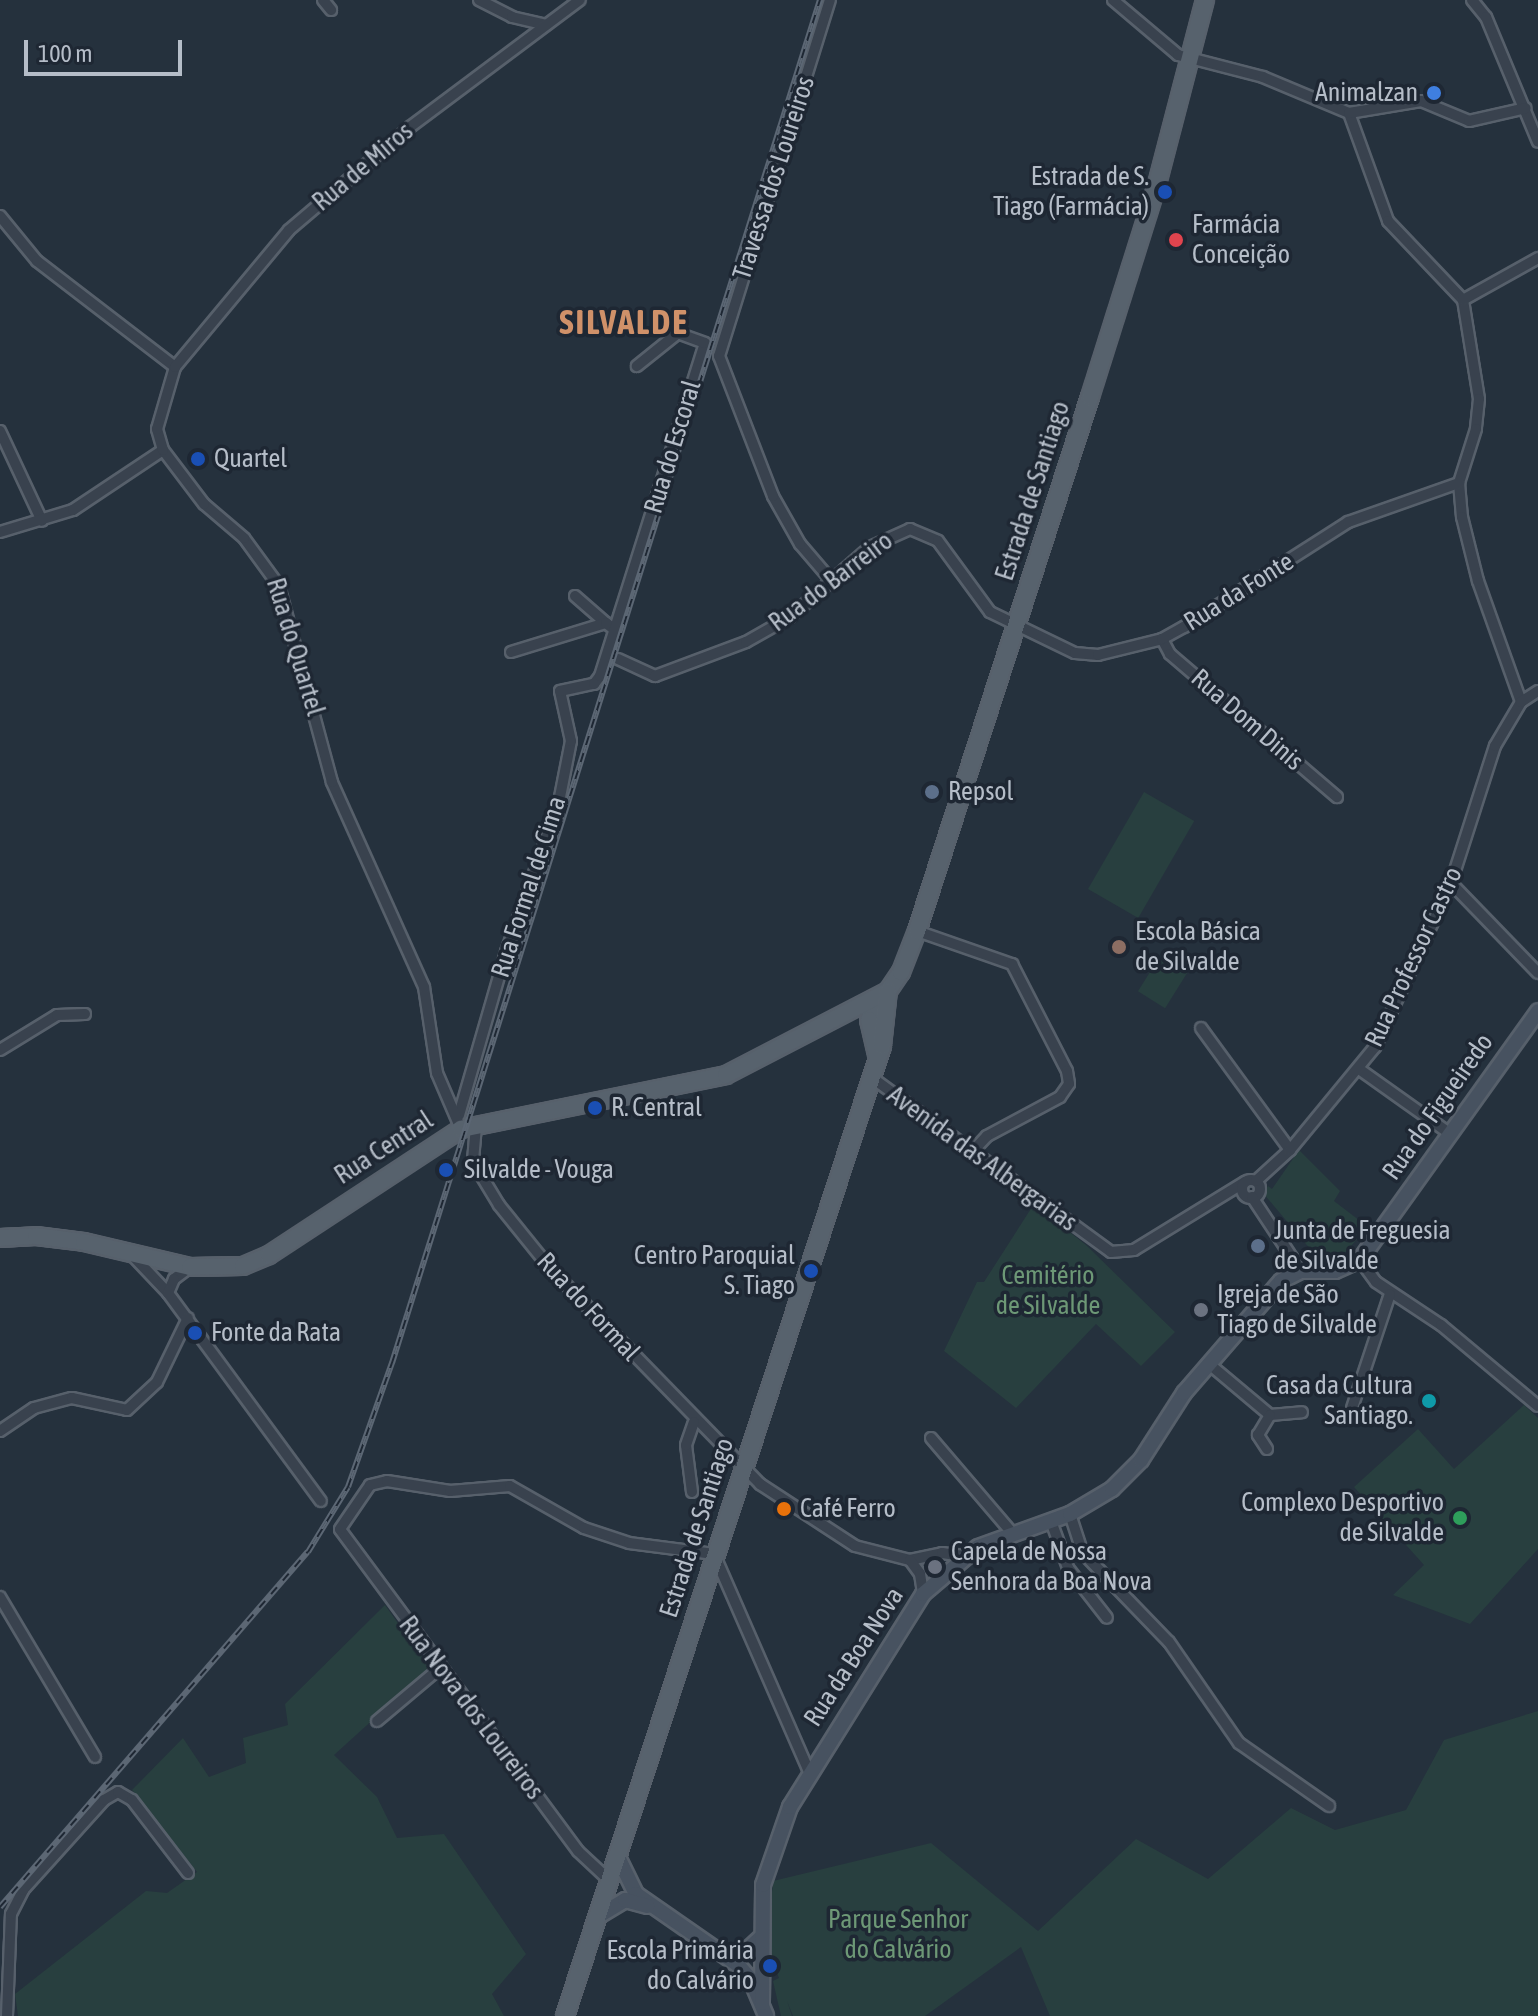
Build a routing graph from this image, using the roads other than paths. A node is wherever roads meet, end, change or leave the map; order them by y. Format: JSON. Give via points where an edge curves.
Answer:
{"nodes":[{"id":1,"x":323,"y":0,"type":"edge"},
{"id":2,"x":479,"y":0,"type":"edge"},
{"id":3,"x":580,"y":0,"type":"edge"},
{"id":4,"x":830,"y":0,"type":"edge"},
{"id":5,"x":1113,"y":0,"type":"edge"},
{"id":6,"x":1205,"y":0,"type":"edge"},
{"id":7,"x":1472,"y":0,"type":"edge"},
{"id":8,"x":331,"y":10,"type":"dead end"},
{"id":9,"x":546,"y":25,"type":"junction"},
{"id":10,"x":1190,"y":60,"type":"junction"},
{"id":11,"x":1526,"y":108,"type":"junction"},
{"id":12,"x":1349,"y":113,"type":"junction"},
{"id":13,"x":1538,"y":142,"type":"edge"},
{"id":14,"x":0,"y":216,"type":"edge"},
{"id":15,"x":1538,"y":258,"type":"edge"},
{"id":16,"x":1463,"y":300,"type":"junction"},
{"id":17,"x":637,"y":366,"type":"dead end"},
{"id":18,"x":175,"y":367,"type":"junction"},
{"id":19,"x":0,"y":431,"type":"edge"},
{"id":20,"x":163,"y":450,"type":"junction"},
{"id":21,"x":1459,"y":483,"type":"junction"},
{"id":22,"x":42,"y":521,"type":"junction"},
{"id":23,"x":0,"y":532,"type":"edge"},
{"id":24,"x":830,"y":579,"type":"junction"},
{"id":25,"x":575,"y":596,"type":"dead end"},
{"id":26,"x":1014,"y":624,"type":"junction"},
{"id":27,"x":610,"y":626,"type":"junction"},
{"id":28,"x":1162,"y":639,"type":"junction"},
{"id":29,"x":511,"y":652,"type":"dead end"},
{"id":30,"x":618,"y":659,"type":"dead end"},
{"id":31,"x":594,"y":684,"type":"joint"},
{"id":32,"x":1538,"y":691,"type":"edge"},
{"id":33,"x":1521,"y":702,"type":"junction"},
{"id":34,"x":1337,"y":797,"type":"dead end"},
{"id":35,"x":1451,"y":883,"type":"junction"},
{"id":36,"x":917,"y":931,"type":"junction"},
{"id":37,"x":1538,"y":973,"type":"edge"},
{"id":38,"x":870,"y":1011,"type":"junction"},
{"id":39,"x":85,"y":1014,"type":"dead end"},
{"id":40,"x":1535,"y":1020,"type":"edge"},
{"id":41,"x":1201,"y":1028,"type":"dead end"},
{"id":42,"x":0,"y":1050,"type":"edge"},
{"id":43,"x":1359,"y":1069,"type":"junction"},
{"id":44,"x":871,"y":1077,"type":"junction"},
{"id":45,"x":465,"y":1123,"type":"junction"},
{"id":46,"x":1449,"y":1133,"type":"junction"},
{"id":47,"x":1290,"y":1150,"type":"junction"},
{"id":48,"x":972,"y":1152,"type":"junction"},
{"id":49,"x":1250,"y":1182,"type":"junction"},
{"id":50,"x":1248,"y":1196,"type":"junction"},
{"id":51,"x":1219,"y":1197,"type":"junction"},
{"id":52,"x":0,"y":1238,"type":"edge"},
{"id":53,"x":130,"y":1254,"type":"junction"},
{"id":54,"x":1360,"y":1260,"type":"junction"},
{"id":55,"x":190,"y":1267,"type":"junction"},
{"id":56,"x":1301,"y":1271,"type":"junction"},
{"id":57,"x":168,"y":1293,"type":"junction"},
{"id":58,"x":1390,"y":1294,"type":"junction"},
{"id":59,"x":188,"y":1318,"type":"junction"},
{"id":60,"x":1208,"y":1363,"type":"junction"},
{"id":61,"x":1538,"y":1406,"type":"edge"},
{"id":62,"x":1352,"y":1408,"type":"dead end"},
{"id":63,"x":1302,"y":1412,"type":"dead end"},
{"id":64,"x":1270,"y":1415,"type":"junction"},
{"id":65,"x":694,"y":1422,"type":"junction"},
{"id":66,"x":0,"y":1431,"type":"edge"},
{"id":67,"x":931,"y":1438,"type":"dead end"},
{"id":68,"x":1267,"y":1449,"type":"dead end"},
{"id":69,"x":742,"y":1467,"type":"junction"},
{"id":70,"x":692,"y":1492,"type":"dead end"},
{"id":71,"x":321,"y":1501,"type":"dead end"},
{"id":72,"x":1070,"y":1514,"type":"junction"},
{"id":73,"x":1051,"y":1521,"type":"junction"},
{"id":74,"x":1013,"y":1534,"type":"junction"},
{"id":75,"x":714,"y":1554,"type":"junction"},
{"id":76,"x":964,"y":1556,"type":"junction"},
{"id":77,"x":910,"y":1560,"type":"junction"},
{"id":78,"x":923,"y":1594,"type":"junction"},
{"id":79,"x":1,"y":1601,"type":"edge"},
{"id":80,"x":1107,"y":1618,"type":"dead end"},
{"id":81,"x":440,"y":1668,"type":"junction"},
{"id":82,"x":377,"y":1721,"type":"dead end"},
{"id":83,"x":95,"y":1757,"type":"dead end"},
{"id":84,"x":809,"y":1771,"type":"junction"},
{"id":85,"x":1329,"y":1806,"type":"dead end"},
{"id":86,"x":617,"y":1855,"type":"junction"},
{"id":87,"x":188,"y":1873,"type":"dead end"},
{"id":88,"x":609,"y":1880,"type":"junction"},
{"id":89,"x":631,"y":1897,"type":"junction"},
{"id":90,"x":597,"y":1917,"type":"junction"},
{"id":91,"x":760,"y":1938,"type":"junction"},
{"id":92,"x":723,"y":1953,"type":"junction"},
{"id":93,"x":764,"y":2009,"type":"edge"},
{"id":94,"x":7,"y":2016,"type":"edge"},
{"id":95,"x":565,"y":2016,"type":"edge"}],
"edges":[{"from":1,"to":8,"type":"street"},
{"from":2,"to":9,"type":"street","via":[[512,17]]},
{"from":3,"to":9,"type":"street","name":"Rua de Miros"},
{"from":4,"to":24,"type":"street","name":"Travessa dos Loureiros","via":[[719,356],[773,496],[800,544]]},
{"from":5,"to":10,"type":"street","via":[[1157,42]]},
{"from":6,"to":10,"type":"main road","name":"Estrada de Santiago"},
{"from":7,"to":11,"type":"street","via":[[1486,17],[1508,77]]},
{"from":9,"to":18,"type":"street","name":"Rua de Miros","via":[[410,127],[289,230]]},
{"from":10,"to":12,"type":"street","via":[[1263,77]]},
{"from":10,"to":26,"type":"main road","name":"Estrada de Santiago","via":[[1156,188]]},
{"from":11,"to":12,"type":"street","via":[[1469,121],[1421,101]]},
{"from":11,"to":13,"type":"street"},
{"from":12,"to":16,"type":"street","via":[[1388,221]]},
{"from":14,"to":18,"type":"street","via":[[37,261]]},
{"from":15,"to":16,"type":"street"},
{"from":16,"to":21,"type":"street","via":[[1479,399],[1476,429]]},
{"from":17,"to":27,"type":"street","name":"Rua do Escoral","via":[[678,333],[705,343]]},
{"from":18,"to":20,"type":"street","via":[[157,429]]},
{"from":19,"to":22,"type":"street"},
{"from":20,"to":22,"type":"street","via":[[98,497]]},
{"from":20,"to":45,"type":"street","name":"Rua do Quartel","via":[[204,504],[270,566],[279,586],[332,782],[419,973],[437,1073]]},
{"from":21,"to":28,"type":"street","name":"Rua da Fonte","via":[[1348,522]]},
{"from":21,"to":33,"type":"street","via":[[1478,581]]},
{"from":22,"to":23,"type":"street"},
{"from":24,"to":26,"type":"street","name":"Rua do Barreiro","via":[[892,534],[917,530],[949,552],[990,612]]},
{"from":24,"to":30,"type":"street","name":"Rua do Barreiro","via":[[768,632],[655,676]]},
{"from":25,"to":27,"type":"street"},
{"from":26,"to":28,"type":"street","name":"Rua da Fonte","via":[[1087,657]]},
{"from":26,"to":36,"type":"main road","name":"Estrada de Santiago"},
{"from":27,"to":29,"type":"street"},
{"from":27,"to":31,"type":"street","name":"Rua do Escoral"},
{"from":28,"to":34,"type":"street","name":"Rua Dom Dinis","via":[[1170,654]]},
{"from":31,"to":45,"type":"street","name":"Rua Formal de Cima","via":[[560,691],[571,741],[559,802],[506,952]]},
{"from":32,"to":33,"type":"street"},
{"from":33,"to":35,"type":"street","name":"Rua Professor Castro","via":[[1495,746]]},
{"from":35,"to":37,"type":"street"},
{"from":35,"to":43,"type":"street","name":"Rua Professor Castro","via":[[1390,1019]]},
{"from":36,"to":38,"type":"main road","name":"Estrada de Santiago","via":[[901,972]]},
{"from":36,"to":48,"type":"street","via":[[1012,964],[1067,1071],[1069,1084],[1060,1097],[987,1136]]},
{"from":38,"to":44,"type":"main road","name":"Estrada de Santiago","via":[[877,1055]]},
{"from":38,"to":45,"type":"main road","name":"Rua Central","via":[[726,1075]]},
{"from":39,"to":42,"type":"street","via":[[57,1015]]},
{"from":40,"to":46,"type":"main road","name":"Rua do Figueiredo"},
{"from":41,"to":47,"type":"street"},
{"from":43,"to":46,"type":"street"},
{"from":43,"to":47,"type":"street","name":"Rua Professor Castro"},
{"from":44,"to":48,"type":"street","name":"Avenida das Albergarias"},
{"from":44,"to":69,"type":"main road","name":"Estrada de Santiago"},
{"from":45,"to":55,"type":"main road","name":"Rua Central","via":[[269,1255],[243,1266]]},
{"from":45,"to":65,"type":"street","name":"Rua do Formal","via":[[473,1162],[499,1205],[549,1267]]},
{"from":46,"to":54,"type":"main road","name":"Rua do Figueiredo"},
{"from":47,"to":49,"type":"street","name":"Rua Professor Castro"},
{"from":48,"to":51,"type":"street","name":"Avenida das Albergarias","via":[[1111,1252],[1134,1250]]},
{"from":49,"to":50,"type":"street"},
{"from":49,"to":50,"type":"street","via":[[1260,1189]]},
{"from":49,"to":51,"type":"street","name":"Avenida das Albergarias"},
{"from":50,"to":51,"type":"street","name":"Avenida das Albergarias"},
{"from":50,"to":56,"type":"street"},
{"from":52,"to":53,"type":"main road","name":"Rua Central","via":[[36,1236]]},
{"from":53,"to":55,"type":"main road","name":"Rua Central"},
{"from":53,"to":57,"type":"street"},
{"from":54,"to":56,"type":"main road","via":[[1335,1271]]},
{"from":54,"to":58,"type":"street"},
{"from":55,"to":57,"type":"street","via":[[174,1279]]},
{"from":56,"to":60,"type":"main road","name":"Rua da Boa Nova","via":[[1281,1281]]},
{"from":57,"to":59,"type":"street"},
{"from":58,"to":61,"type":"street","via":[[1441,1325]]},
{"from":58,"to":62,"type":"street"},
{"from":59,"to":66,"type":"street","via":[[157,1382],[127,1410],[108,1410],[72,1398],[34,1408]]},
{"from":59,"to":71,"type":"street"},
{"from":60,"to":64,"type":"street"},
{"from":60,"to":72,"type":"main road","name":"Rua da Boa Nova","via":[[1128,1476]]},
{"from":63,"to":64,"type":"street"},
{"from":64,"to":68,"type":"street","via":[[1258,1435]]},
{"from":65,"to":69,"type":"street","name":"Rua do Formal"},
{"from":65,"to":70,"type":"street","via":[[686,1445]]},
{"from":67,"to":74,"type":"street"},
{"from":69,"to":75,"type":"main road","name":"Estrada de Santiago"},
{"from":69,"to":77,"type":"street","name":"Rua do Formal","via":[[829,1532],[868,1551]]},
{"from":72,"to":73,"type":"main road","name":"Rua da Boa Nova"},
{"from":72,"to":85,"type":"street","via":[[1082,1552],[1169,1642],[1239,1743]]},
{"from":73,"to":74,"type":"main road","name":"Rua da Boa Nova"},
{"from":73,"to":80,"type":"street","via":[[1068,1568]]},
{"from":74,"to":76,"type":"main road","name":"Rua da Boa Nova"},
{"from":75,"to":81,"type":"street","name":"Rua Nova dos Loureiros","via":[[629,1543],[584,1528],[510,1486],[450,1491],[379,1481],[364,1492],[340,1529]]},
{"from":75,"to":84,"type":"street"},
{"from":75,"to":86,"type":"main road","name":"Estrada de Santiago"},
{"from":76,"to":77,"type":"street","via":[[942,1553]]},
{"from":76,"to":78,"type":"main road","name":"Rua da Boa Nova"},
{"from":77,"to":78,"type":"street","via":[[920,1574]]},
{"from":78,"to":84,"type":"main road","name":"Rua da Boa Nova"},
{"from":79,"to":83,"type":"street"},
{"from":81,"to":82,"type":"street"},
{"from":81,"to":88,"type":"street","name":"Rua Nova dos Loureiros","via":[[578,1851]]},
{"from":84,"to":91,"type":"main road","name":"Rua da Boa Nova","via":[[763,1885]]},
{"from":86,"to":88,"type":"main road","name":"Estrada de Santiago"},
{"from":86,"to":89,"type":"main road"},
{"from":87,"to":94,"type":"street","via":[[132,1800],[118,1792],[104,1800],[23,1890],[11,1914]]},
{"from":88,"to":89,"type":"main road","via":[[614,1895]]},
{"from":88,"to":90,"type":"main road","name":"Estrada de Santiago"},
{"from":89,"to":90,"type":"main road"},
{"from":89,"to":92,"type":"main road"},
{"from":90,"to":95,"type":"main road","name":"Estrada de Santiago"},
{"from":91,"to":92,"type":"main road","via":[[744,1953]]},
{"from":91,"to":93,"type":"main road","name":"Rua da Boa Nova"},
{"from":92,"to":93,"type":"main road","via":[[751,1980]]}]}
